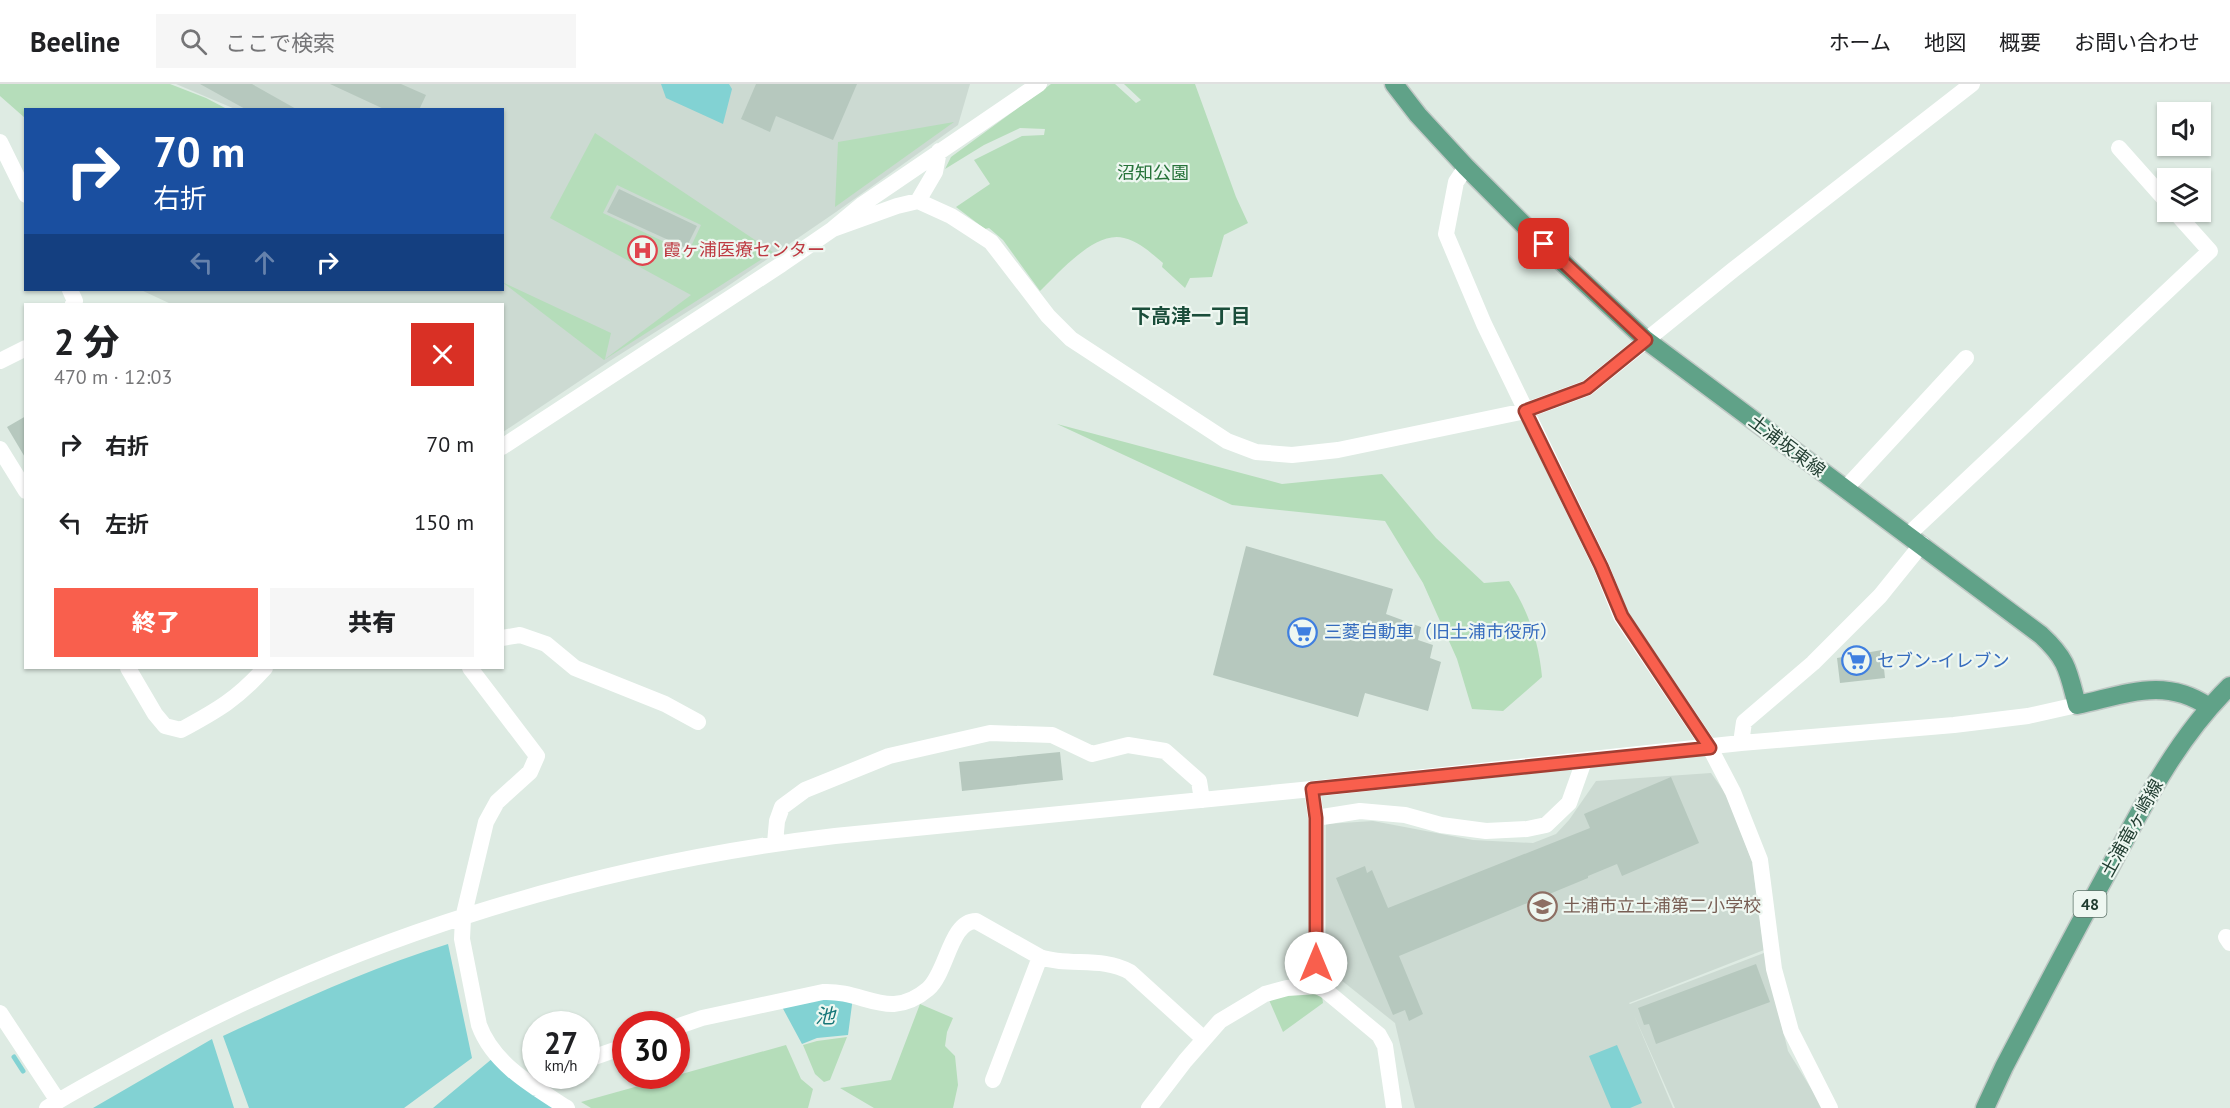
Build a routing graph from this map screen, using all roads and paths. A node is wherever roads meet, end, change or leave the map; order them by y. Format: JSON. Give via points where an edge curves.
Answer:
{"nodes":[{"id":1,"x":1039,"y":84,"type":"edge"},
{"id":2,"x":1394,"y":84,"type":"edge"},
{"id":3,"x":1972,"y":84,"type":"edge"},
{"id":4,"x":0,"y":142,"type":"edge"},
{"id":5,"x":2119,"y":148,"type":"dead end"},
{"id":6,"x":939,"y":151,"type":"junction"},
{"id":7,"x":1466,"y":167,"type":"junction"},
{"id":8,"x":24,"y":191,"type":"edge"},
{"id":9,"x":2157,"y":191,"type":"edge"},
{"id":10,"x":918,"y":201,"type":"junction"},
{"id":11,"x":2184,"y":222,"type":"edge"},
{"id":12,"x":833,"y":229,"type":"junction"},
{"id":13,"x":1646,"y":340,"type":"junction"},
{"id":14,"x":24,"y":349,"type":"edge"},
{"id":15,"x":1966,"y":357,"type":"dead end"},
{"id":16,"x":0,"y":361,"type":"edge"},
{"id":17,"x":1525,"y":411,"type":"junction"},
{"id":18,"x":504,"y":446,"type":"edge"},
{"id":19,"x":0,"y":449,"type":"edge"},
{"id":20,"x":24,"y":488,"type":"edge"},
{"id":21,"x":1845,"y":489,"type":"junction"},
{"id":22,"x":1915,"y":539,"type":"junction"},
{"id":23,"x":504,"y":638,"type":"edge"},
{"id":24,"x":129,"y":669,"type":"edge"},
{"id":25,"x":265,"y":669,"type":"edge"},
{"id":26,"x":471,"y":669,"type":"edge"},
{"id":27,"x":2230,"y":686,"type":"edge"},
{"id":28,"x":2077,"y":705,"type":"junction"},
{"id":29,"x":2209,"y":707,"type":"junction"},
{"id":30,"x":698,"y":722,"type":"dead end"},
{"id":31,"x":1741,"y":743,"type":"junction"},
{"id":32,"x":1710,"y":748,"type":"junction"},
{"id":33,"x":1584,"y":761,"type":"junction"},
{"id":34,"x":1312,"y":789,"type":"junction"},
{"id":35,"x":1202,"y":800,"type":"junction"},
{"id":36,"x":1316,"y":818,"type":"junction"},
{"id":37,"x":775,"y":843,"type":"junction"},
{"id":38,"x":463,"y":918,"type":"junction"},
{"id":39,"x":1040,"y":957,"type":"junction"},
{"id":40,"x":1317,"y":986,"type":"junction"},
{"id":41,"x":0,"y":1013,"type":"edge"},
{"id":42,"x":690,"y":1023,"type":"edge"},
{"id":43,"x":1204,"y":1039,"type":"junction"},
{"id":44,"x":522,"y":1072,"type":"edge"},
{"id":45,"x":993,"y":1080,"type":"dead end"},
{"id":46,"x":549,"y":1089,"type":"edge"},
{"id":47,"x":52,"y":1105,"type":"edge"},
{"id":48,"x":567,"y":1108,"type":"edge"},
{"id":49,"x":1149,"y":1108,"type":"edge"},
{"id":50,"x":1394,"y":1108,"type":"edge"},
{"id":51,"x":1830,"y":1108,"type":"edge"},
{"id":52,"x":1985,"y":1108,"type":"edge"}],
"edges":[{"from":1,"to":6,"type":"street"},
{"from":2,"to":7,"type":"main road","name":"土浦坂東線"},
{"from":3,"to":13,"type":"street"},
{"from":4,"to":8,"type":"street"},
{"from":5,"to":9,"type":"street"},
{"from":6,"to":10,"type":"street","via":[[934,172]]},
{"from":6,"to":12,"type":"street"},
{"from":7,"to":13,"type":"main road","name":"土浦坂東線"},
{"from":7,"to":17,"type":"street","via":[[1456,182],[1446,234]]},
{"from":10,"to":12,"type":"street"},
{"from":10,"to":17,"type":"street","via":[[951,216],[991,242],[1048,316],[1071,339],[1227,441],[1256,452],[1292,455],[1338,450]]},
{"from":11,"to":22,"type":"street","via":[[2210,251]]},
{"from":12,"to":18,"type":"street"},
{"from":13,"to":17,"type":"street","via":[[1587,388]]},
{"from":13,"to":21,"type":"main road","name":"土浦坂東線"},
{"from":14,"to":16,"type":"street"},
{"from":15,"to":21,"type":"street"},
{"from":17,"to":32,"type":"street","via":[[1622,616]]},
{"from":19,"to":20,"type":"street"},
{"from":21,"to":22,"type":"main road","name":"土浦坂東線"},
{"from":22,"to":28,"type":"main road","name":"土浦坂東線","via":[[2054,647],[2067,668]]},
{"from":22,"to":31,"type":"street","via":[[1880,596],[1813,663],[1744,722]]},
{"from":23,"to":30,"type":"street","via":[[520,636],[546,644],[575,668],[665,704]]},
{"from":24,"to":25,"type":"street","via":[[165,726],[181,730],[222,708]]},
{"from":26,"to":38,"type":"street","via":[[537,756],[530,772],[497,802],[486,822]]},
{"from":27,"to":29,"type":"main road","name":"土浦竜ヶ崎線","number":"48"},
{"from":28,"to":29,"type":"main road","via":[[2165,689],[2194,696]]},
{"from":28,"to":31,"type":"street","via":[[1965,724]]},
{"from":29,"to":52,"type":"main road","name":"土浦竜ヶ崎線","number":"48","via":[[2174,753],[2136,818]]},
{"from":31,"to":32,"type":"street"},
{"from":32,"to":33,"type":"street"},
{"from":32,"to":51,"type":"street","via":[[1733,792],[1760,860],[1773,969],[1791,1031]]},
{"from":33,"to":34,"type":"street"},
{"from":33,"to":36,"type":"street","via":[[1569,803],[1546,825],[1486,831],[1405,815],[1360,811]]},
{"from":34,"to":35,"type":"street"},
{"from":34,"to":36,"type":"street"},
{"from":35,"to":37,"type":"street"},
{"from":35,"to":37,"type":"street","via":[[1199,781],[1165,751],[1128,745],[1092,754],[1052,735],[990,733],[889,756],[805,790],[782,807]]},
{"from":36,"to":40,"type":"street"},
{"from":37,"to":38,"type":"street","via":[[588,880]]},
{"from":38,"to":44,"type":"street","via":[[462,939],[479,1025],[504,1063]]},
{"from":38,"to":47,"type":"street","via":[[396,938],[254,997],[193,1026]]},
{"from":39,"to":42,"type":"street","via":[[970,921],[955,936],[940,975],[916,999],[890,1005],[839,991],[824,992]]},
{"from":39,"to":43,"type":"street","via":[[1065,963],[1120,966]]},
{"from":39,"to":45,"type":"street"},
{"from":40,"to":43,"type":"street","via":[[1265,994],[1220,1021]]},
{"from":40,"to":50,"type":"street","via":[[1379,1035],[1385,1046]]},
{"from":41,"to":47,"type":"street"},
{"from":43,"to":49,"type":"street"},
{"from":46,"to":48,"type":"street"}]}
